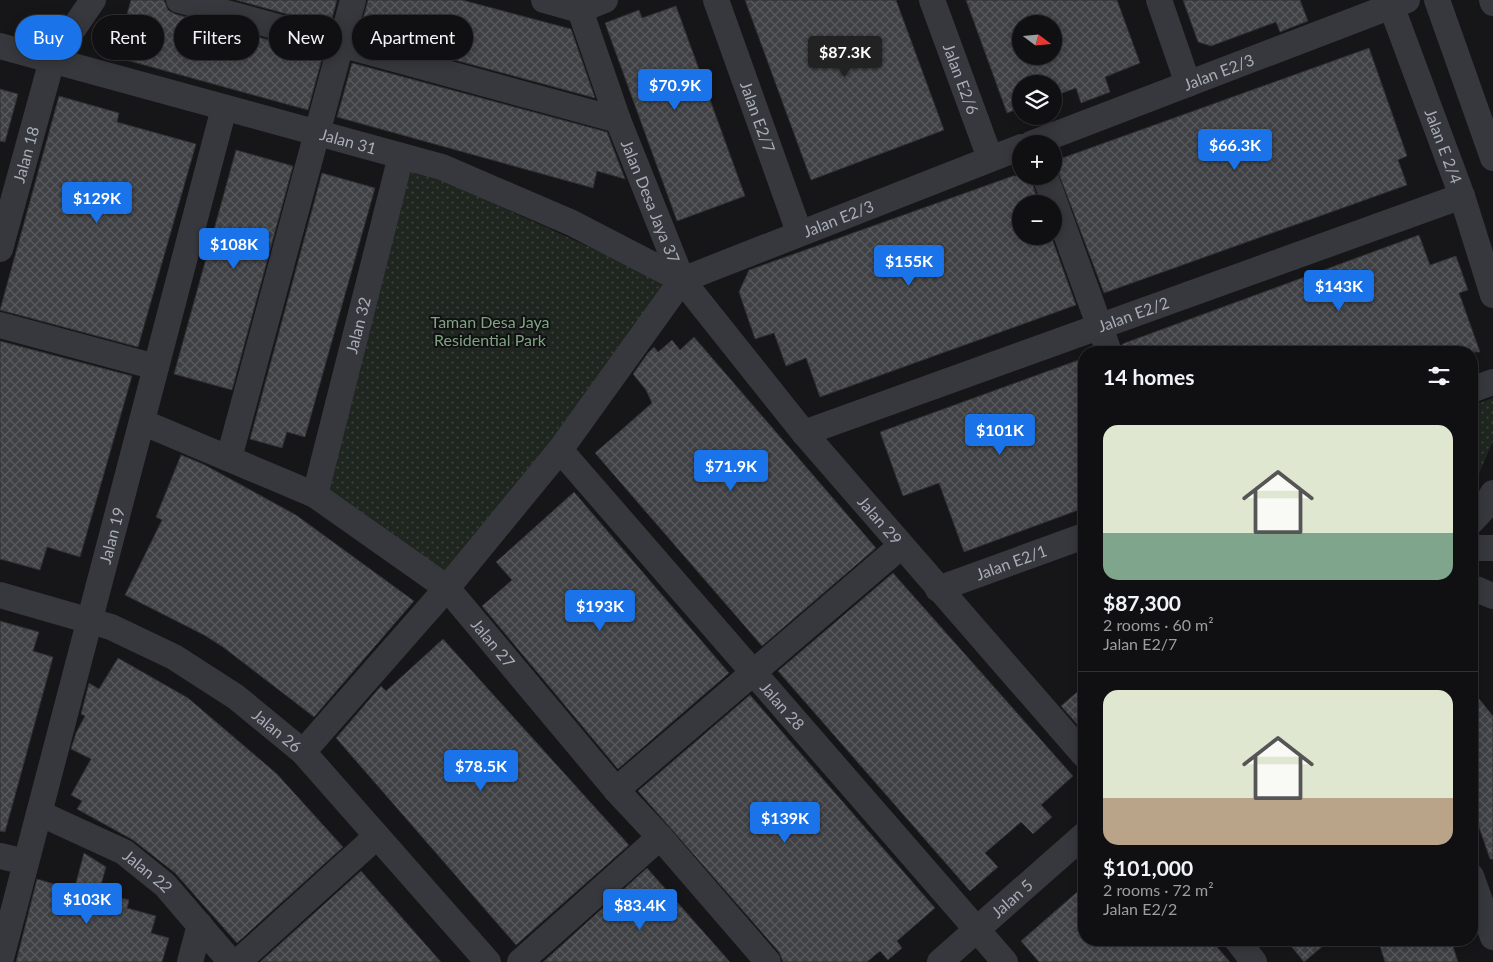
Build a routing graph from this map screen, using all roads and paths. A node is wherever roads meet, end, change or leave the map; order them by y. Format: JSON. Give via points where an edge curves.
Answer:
{"nodes":[{"id":1,"x":93,"y":0,"type":"edge"},
{"id":2,"x":179,"y":0,"type":"edge"},
{"id":3,"x":354,"y":0,"type":"edge"},
{"id":4,"x":544,"y":0,"type":"edge"},
{"id":5,"x":605,"y":0,"type":"edge"},
{"id":6,"x":716,"y":0,"type":"edge"},
{"id":7,"x":932,"y":0,"type":"edge"},
{"id":8,"x":1159,"y":0,"type":"edge"},
{"id":9,"x":1438,"y":0,"type":"edge"},
{"id":10,"x":1396,"y":2,"type":"edge"},
{"id":11,"x":580,"y":10,"type":"junction"},
{"id":12,"x":82,"y":16,"type":"edge"},
{"id":13,"x":269,"y":24,"type":"edge"},
{"id":14,"x":342,"y":44,"type":"joint"},
{"id":15,"x":0,"y":46,"type":"edge"},
{"id":16,"x":15,"y":50,"type":"edge"},
{"id":17,"x":52,"y":60,"type":"joint"},
{"id":18,"x":338,"y":60,"type":"edge"},
{"id":19,"x":1188,"y":84,"type":"junction"},
{"id":20,"x":224,"y":108,"type":"junction"},
{"id":21,"x":618,"y":120,"type":"junction"},
{"id":22,"x":317,"y":134,"type":"junction"},
{"id":23,"x":1054,"y":135,"type":"edge"},
{"id":24,"x":1012,"y":150,"type":"edge"},
{"id":25,"x":401,"y":156,"type":"junction"},
{"id":26,"x":990,"y":158,"type":"junction"},
{"id":27,"x":1493,"y":158,"type":"edge"},
{"id":28,"x":1049,"y":185,"type":"edge"},
{"id":29,"x":1462,"y":196,"type":"junction"},
{"id":30,"x":799,"y":232,"type":"junction"},
{"id":31,"x":0,"y":250,"type":"edge"},
{"id":32,"x":682,"y":280,"type":"junction"},
{"id":33,"x":1493,"y":295,"type":"edge"},
{"id":34,"x":0,"y":325,"type":"edge"},
{"id":35,"x":1098,"y":326,"type":"junction"},
{"id":36,"x":1106,"y":346,"type":"edge"},
{"id":37,"x":156,"y":367,"type":"junction"},
{"id":38,"x":1493,"y":382,"type":"edge"},
{"id":39,"x":1478,"y":387,"type":"edge"},
{"id":40,"x":142,"y":422,"type":"junction"},
{"id":41,"x":804,"y":433,"type":"junction"},
{"id":42,"x":560,"y":450,"type":"junction"},
{"id":43,"x":229,"y":458,"type":"junction"},
{"id":44,"x":1493,"y":493,"type":"edge"},
{"id":45,"x":315,"y":495,"type":"junction"},
{"id":46,"x":1478,"y":514,"type":"edge"},
{"id":47,"x":1078,"y":538,"type":"edge"},
{"id":48,"x":901,"y":546,"type":"junction"},
{"id":49,"x":1478,"y":548,"type":"edge"},
{"id":50,"x":1493,"y":548,"type":"edge"},
{"id":51,"x":447,"y":588,"type":"junction"},
{"id":52,"x":938,"y":589,"type":"junction"},
{"id":53,"x":1478,"y":590,"type":"edge"},
{"id":54,"x":0,"y":595,"type":"edge"},
{"id":55,"x":1493,"y":596,"type":"edge"},
{"id":56,"x":90,"y":620,"type":"junction"},
{"id":57,"x":752,"y":673,"type":"junction"},
{"id":58,"x":1078,"y":748,"type":"edge"},
{"id":59,"x":303,"y":752,"type":"junction"},
{"id":60,"x":616,"y":790,"type":"junction"},
{"id":61,"x":39,"y":813,"type":"junction"},
{"id":62,"x":377,"y":836,"type":"junction"},
{"id":63,"x":660,"y":837,"type":"junction"},
{"id":64,"x":1078,"y":840,"type":"edge"},
{"id":65,"x":0,"y":856,"type":"edge"},
{"id":66,"x":26,"y":862,"type":"junction"},
{"id":67,"x":1478,"y":895,"type":"edge"},
{"id":68,"x":200,"y":925,"type":"junction"},
{"id":69,"x":978,"y":928,"type":"junction"},
{"id":70,"x":1493,"y":937,"type":"edge"},
{"id":71,"x":1242,"y":946,"type":"edge"},
{"id":72,"x":0,"y":962,"type":"edge"},
{"id":73,"x":190,"y":962,"type":"edge"},
{"id":74,"x":231,"y":962,"type":"edge"},
{"id":75,"x":238,"y":962,"type":"edge"},
{"id":76,"x":488,"y":962,"type":"edge"},
{"id":77,"x":520,"y":962,"type":"edge"},
{"id":78,"x":768,"y":962,"type":"edge"},
{"id":79,"x":940,"y":962,"type":"edge"},
{"id":80,"x":1005,"y":962,"type":"edge"},
{"id":81,"x":1254,"y":962,"type":"edge"}],
"edges":[{"from":1,"to":12,"type":"street","name":"Jalan 18"},
{"from":2,"to":13,"type":"street"},
{"from":3,"to":14,"type":"street"},
{"from":4,"to":11,"type":"street"},
{"from":5,"to":11,"type":"street"},
{"from":6,"to":30,"type":"street","name":"Jalan E2/7"},
{"from":7,"to":26,"type":"street","name":"Jalan E2/6"},
{"from":8,"to":19,"type":"street"},
{"from":9,"to":27,"type":"street"},
{"from":10,"to":19,"type":"street","name":"Jalan E2/3"},
{"from":10,"to":29,"type":"street","name":"Jalan E 2/4"},
{"from":11,"to":21,"type":"street","name":"Jalan Desa Jaya 37"},
{"from":14,"to":21,"type":"street"},
{"from":15,"to":16,"type":"street","name":"Jalan 31"},
{"from":17,"to":20,"type":"street","name":"Jalan 31"},
{"from":17,"to":31,"type":"street","name":"Jalan 18"},
{"from":18,"to":22,"type":"street"},
{"from":19,"to":23,"type":"street","name":"Jalan E2/3"},
{"from":20,"to":22,"type":"street","name":"Jalan 31"},
{"from":20,"to":37,"type":"street","name":"Jalan 19"},
{"from":21,"to":32,"type":"street","name":"Jalan Desa Jaya 37"},
{"from":22,"to":25,"type":"street","name":"Jalan 31"},
{"from":22,"to":43,"type":"street"},
{"from":24,"to":26,"type":"street","name":"Jalan E2/3"},
{"from":25,"to":32,"type":"street","name":"Jalan 31","via":[[481,182],[572,223]]},
{"from":25,"to":45,"type":"street","name":"Jalan 32"},
{"from":26,"to":30,"type":"street","name":"Jalan E2/3"},
{"from":28,"to":35,"type":"street"},
{"from":29,"to":33,"type":"street","name":"Jalan E 2/4"},
{"from":29,"to":35,"type":"street","name":"Jalan E2/2"},
{"from":30,"to":32,"type":"street","name":"Jalan E2/3"},
{"from":32,"to":41,"type":"street","name":"Jalan 29"},
{"from":32,"to":42,"type":"street"},
{"from":34,"to":37,"type":"street"},
{"from":35,"to":36,"type":"street"},
{"from":35,"to":41,"type":"street","name":"Jalan E2/2"},
{"from":37,"to":40,"type":"street","name":"Jalan 19"},
{"from":38,"to":39,"type":"street"},
{"from":40,"to":43,"type":"street","name":"Jalan 27"},
{"from":40,"to":56,"type":"street","name":"Jalan 19"},
{"from":41,"to":48,"type":"street","name":"Jalan 29"},
{"from":42,"to":51,"type":"street"},
{"from":42,"to":57,"type":"street","name":"Jalan 28"},
{"from":43,"to":45,"type":"street","name":"Jalan 27"},
{"from":44,"to":46,"type":"street"},
{"from":45,"to":51,"type":"street","name":"Jalan 27"},
{"from":47,"to":52,"type":"street","name":"Jalan E2/1"},
{"from":48,"to":52,"type":"street","name":"Jalan 29"},
{"from":48,"to":57,"type":"street"},
{"from":49,"to":50,"type":"street"},
{"from":51,"to":59,"type":"street"},
{"from":51,"to":60,"type":"street","name":"Jalan 27"},
{"from":52,"to":58,"type":"street","name":"Jalan 29"},
{"from":53,"to":55,"type":"street"},
{"from":54,"to":56,"type":"street","name":"Jalan 26"},
{"from":56,"to":59,"type":"street","name":"Jalan 26","via":[[174,657],[236,696]]},
{"from":56,"to":61,"type":"street","name":"Jalan 19"},
{"from":57,"to":60,"type":"street"},
{"from":57,"to":69,"type":"street","name":"Jalan 28"},
{"from":59,"to":62,"type":"street","name":"Jalan 26"},
{"from":60,"to":63,"type":"street","name":"Jalan 27"},
{"from":61,"to":66,"type":"street","name":"Jalan 19"},
{"from":61,"to":68,"type":"street","name":"Jalan 22","via":[[124,852],[165,885]]},
{"from":62,"to":75,"type":"street"},
{"from":62,"to":76,"type":"street","name":"Jalan 26"},
{"from":63,"to":77,"type":"street"},
{"from":63,"to":78,"type":"street","name":"Jalan 27"},
{"from":64,"to":69,"type":"street","name":"Jalan 5"},
{"from":65,"to":66,"type":"street"},
{"from":66,"to":72,"type":"street","name":"Jalan 19"},
{"from":67,"to":70,"type":"street"},
{"from":68,"to":73,"type":"street"},
{"from":68,"to":74,"type":"street","name":"Jalan 22"},
{"from":69,"to":79,"type":"street","name":"Jalan 5"},
{"from":69,"to":80,"type":"street","name":"Jalan 28"},
{"from":71,"to":81,"type":"street"}]}
